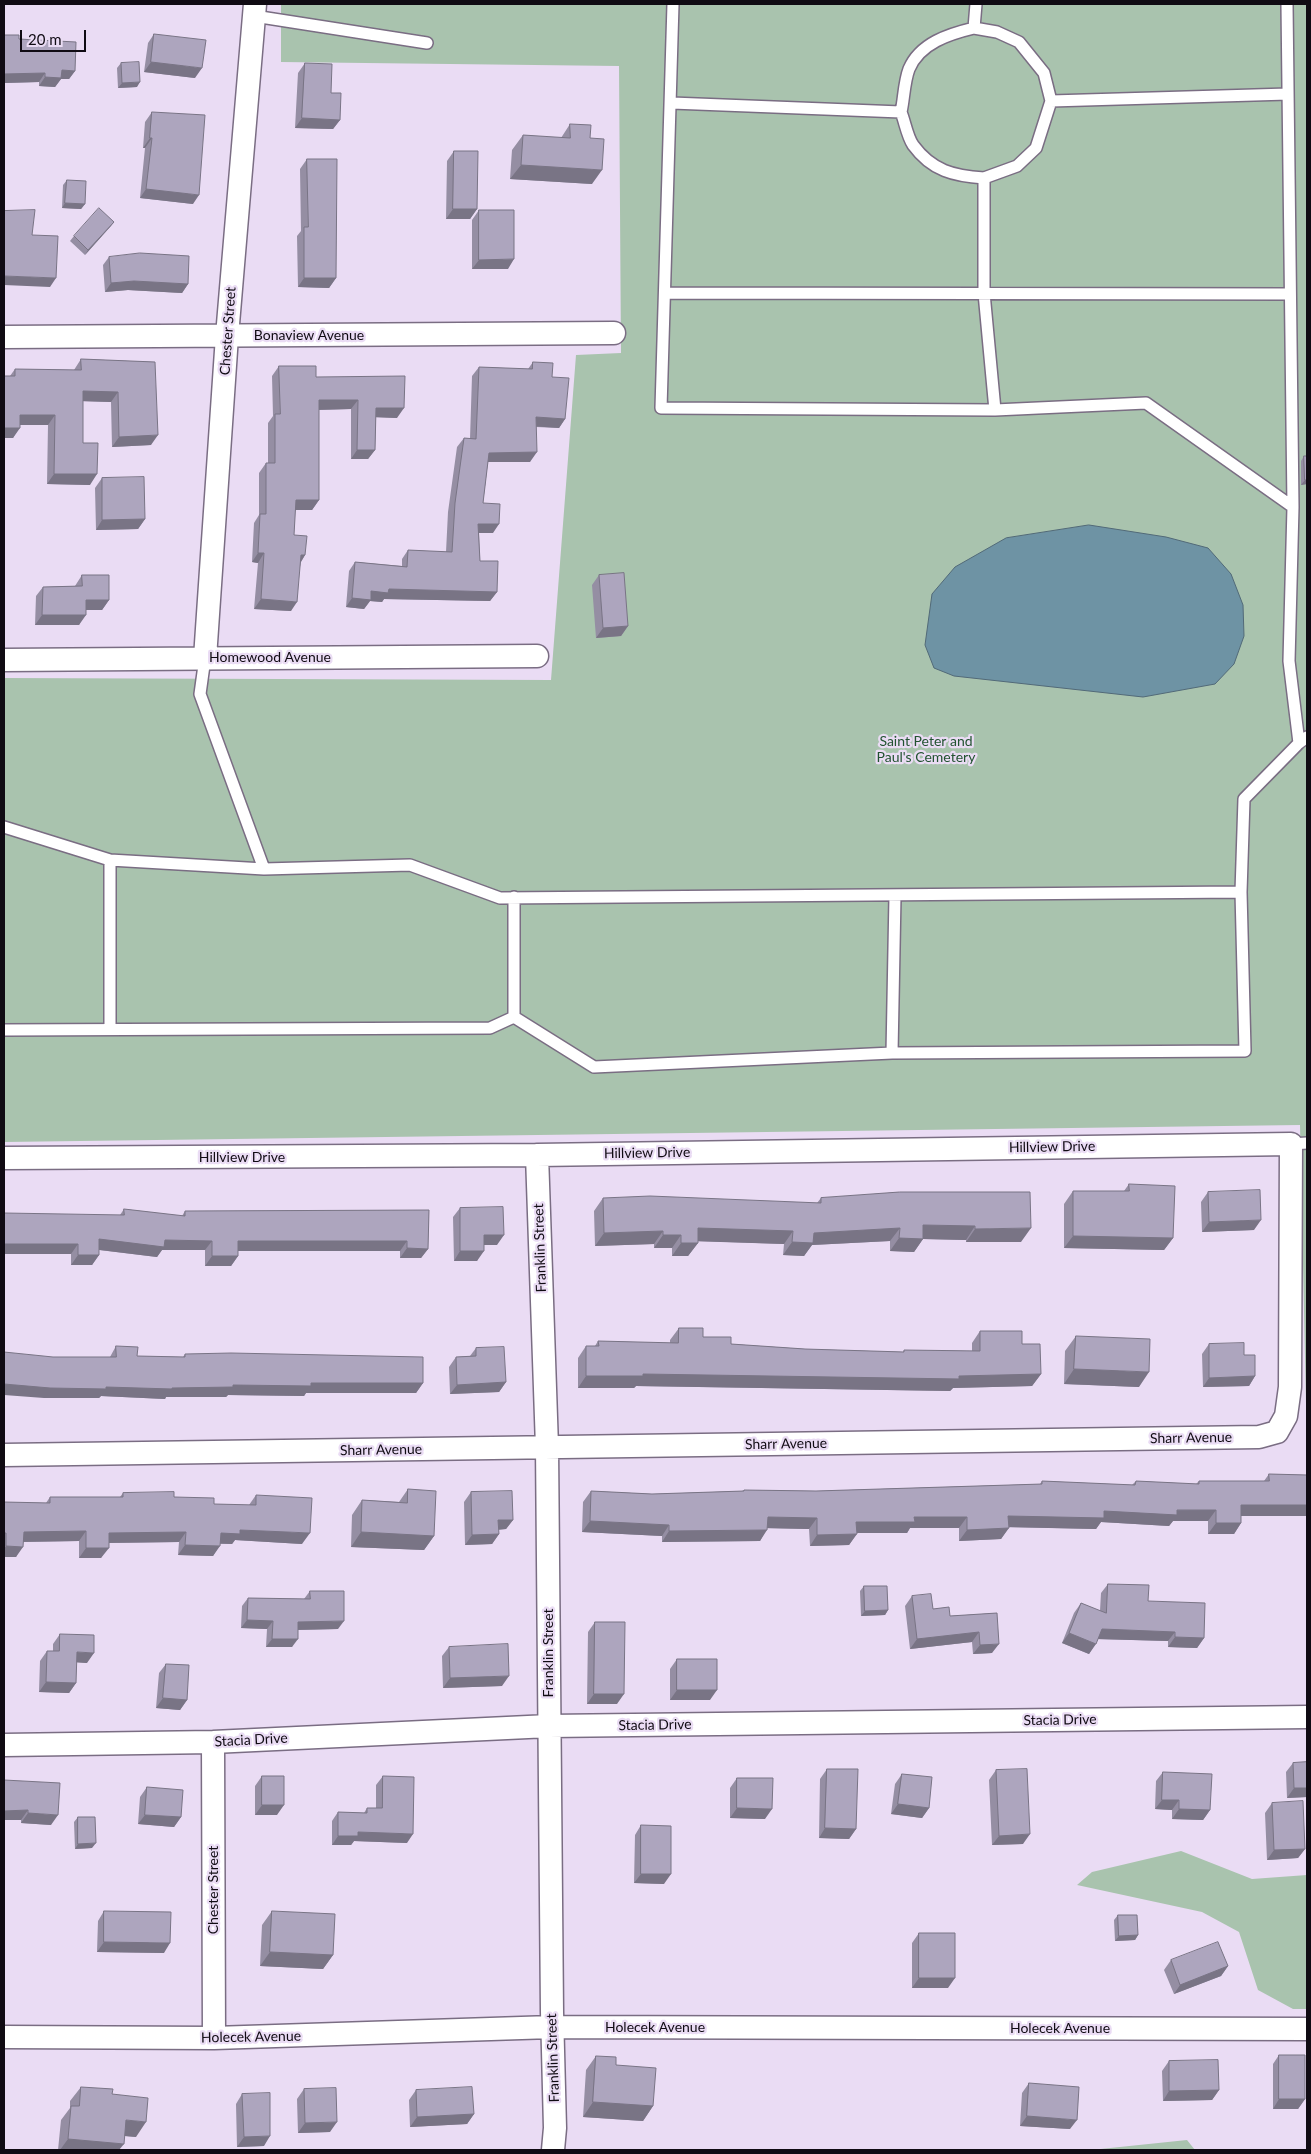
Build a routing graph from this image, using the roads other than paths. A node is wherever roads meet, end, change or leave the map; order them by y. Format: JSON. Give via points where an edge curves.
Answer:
{"nodes":[{"id":1,"x":673,"y":4,"type":"edge"},
{"id":2,"x":976,"y":4,"type":"edge"},
{"id":3,"x":1287,"y":4,"type":"edge"},
{"id":4,"x":254,"y":10,"type":"edge"},
{"id":5,"x":974,"y":28,"type":"junction"},
{"id":6,"x":427,"y":43,"type":"dead end"},
{"id":7,"x":1288,"y":94,"type":"junction"},
{"id":8,"x":1050,"y":101,"type":"junction"},
{"id":9,"x":672,"y":103,"type":"junction"},
{"id":10,"x":901,"y":112,"type":"junction"},
{"id":11,"x":984,"y":178,"type":"junction"},
{"id":12,"x":666,"y":292,"type":"junction"},
{"id":13,"x":984,"y":293,"type":"junction"},
{"id":14,"x":1290,"y":294,"type":"junction"},
{"id":15,"x":614,"y":333,"type":"dead end"},
{"id":16,"x":227,"y":336,"type":"junction"},
{"id":17,"x":4,"y":337,"type":"edge"},
{"id":18,"x":995,"y":410,"type":"junction"},
{"id":19,"x":1293,"y":507,"type":"junction"},
{"id":20,"x":537,"y":656,"type":"dead end"},
{"id":21,"x":205,"y":658,"type":"junction"},
{"id":22,"x":4,"y":660,"type":"edge"},
{"id":23,"x":1303,"y":740,"type":"edge"},
{"id":24,"x":4,"y":827,"type":"edge"},
{"id":25,"x":110,"y":860,"type":"junction"},
{"id":26,"x":264,"y":869,"type":"junction"},
{"id":27,"x":1241,"y":892,"type":"junction"},
{"id":28,"x":896,"y":896,"type":"junction"},
{"id":29,"x":514,"y":897,"type":"junction"},
{"id":30,"x":514,"y":1017,"type":"junction"},
{"id":31,"x":110,"y":1028,"type":"junction"},
{"id":32,"x":4,"y":1030,"type":"edge"},
{"id":33,"x":892,"y":1053,"type":"junction"},
{"id":34,"x":1299,"y":1143,"type":"edge"},
{"id":35,"x":537,"y":1155,"type":"junction"},
{"id":36,"x":4,"y":1158,"type":"edge"},
{"id":37,"x":547,"y":1447,"type":"junction"},
{"id":38,"x":4,"y":1455,"type":"edge"},
{"id":39,"x":1307,"y":1717,"type":"edge"},
{"id":40,"x":548,"y":1726,"type":"junction"},
{"id":41,"x":213,"y":1742,"type":"junction"},
{"id":42,"x":4,"y":1745,"type":"edge"},
{"id":43,"x":552,"y":2027,"type":"junction"},
{"id":44,"x":1307,"y":2029,"type":"edge"},
{"id":45,"x":4,"y":2037,"type":"edge"},
{"id":46,"x":214,"y":2038,"type":"junction"},
{"id":47,"x":553,"y":2150,"type":"edge"}],
"edges":[{"from":1,"to":9,"type":"lane"},
{"from":2,"to":5,"type":"lane"},
{"from":3,"to":7,"type":"lane"},
{"from":4,"to":6,"type":"lane"},
{"from":4,"to":16,"type":"street","name":"Chester Street"},
{"from":5,"to":8,"type":"lane","via":[[998,32],[1019,42],[1044,73]]},
{"from":5,"to":10,"type":"lane","via":[[946,35],[926,48],[910,68]]},
{"from":7,"to":8,"type":"lane"},
{"from":7,"to":14,"type":"lane"},
{"from":8,"to":11,"type":"lane","via":[[1036,148],[1018,166]]},
{"from":9,"to":10,"type":"lane"},
{"from":9,"to":12,"type":"lane"},
{"from":10,"to":11,"type":"lane","via":[[912,144],[933,165],[957,176]]},
{"from":11,"to":13,"type":"lane"},
{"from":12,"to":13,"type":"lane"},
{"from":12,"to":18,"type":"lane","via":[[662,408]]},
{"from":13,"to":14,"type":"lane"},
{"from":13,"to":18,"type":"lane"},
{"from":14,"to":19,"type":"lane"},
{"from":15,"to":16,"type":"street","name":"Bonaview Avenue"},
{"from":16,"to":17,"type":"street","name":"Bonaview Avenue"},
{"from":16,"to":21,"type":"street","name":"Chester Street"},
{"from":18,"to":19,"type":"lane","via":[[1146,403]]},
{"from":19,"to":23,"type":"lane","via":[[1290,661]]},
{"from":20,"to":21,"type":"street","name":"Homewood Avenue"},
{"from":21,"to":22,"type":"street","name":"Homewood Avenue"},
{"from":21,"to":26,"type":"lane","via":[[200,694]]},
{"from":23,"to":27,"type":"lane","via":[[1244,800]]},
{"from":24,"to":25,"type":"lane"},
{"from":25,"to":26,"type":"lane"},
{"from":25,"to":31,"type":"lane"},
{"from":26,"to":29,"type":"lane","via":[[410,865],[500,898]]},
{"from":27,"to":28,"type":"lane"},
{"from":27,"to":33,"type":"lane","via":[[1245,1051]]},
{"from":28,"to":29,"type":"lane"},
{"from":28,"to":33,"type":"lane"},
{"from":29,"to":30,"type":"lane"},
{"from":30,"to":31,"type":"lane","via":[[490,1028]]},
{"from":30,"to":33,"type":"lane","via":[[594,1068]]},
{"from":31,"to":32,"type":"lane"},
{"from":34,"to":35,"type":"street","name":"Hillview Drive"},
{"from":34,"to":37,"type":"street","name":"Sharr Avenue","via":[[1290,1387],[1286,1416],[1277,1432],[1260,1437]]},
{"from":35,"to":36,"type":"street","name":"Hillview Drive"},
{"from":35,"to":37,"type":"street","name":"Franklin Street"},
{"from":37,"to":38,"type":"street","name":"Sharr Avenue"},
{"from":37,"to":40,"type":"street","name":"Franklin Street"},
{"from":39,"to":40,"type":"street","name":"Stacia Drive"},
{"from":40,"to":41,"type":"street","name":"Stacia Drive"},
{"from":40,"to":43,"type":"street","name":"Franklin Street"},
{"from":41,"to":42,"type":"street","name":"Stacia Drive"},
{"from":41,"to":46,"type":"street","name":"Chester Street"},
{"from":43,"to":44,"type":"street","name":"Holecek Avenue"},
{"from":43,"to":46,"type":"street","name":"Holecek Avenue"},
{"from":43,"to":47,"type":"street","name":"Franklin Street"},
{"from":45,"to":46,"type":"street","name":"Holecek Avenue"}]}
